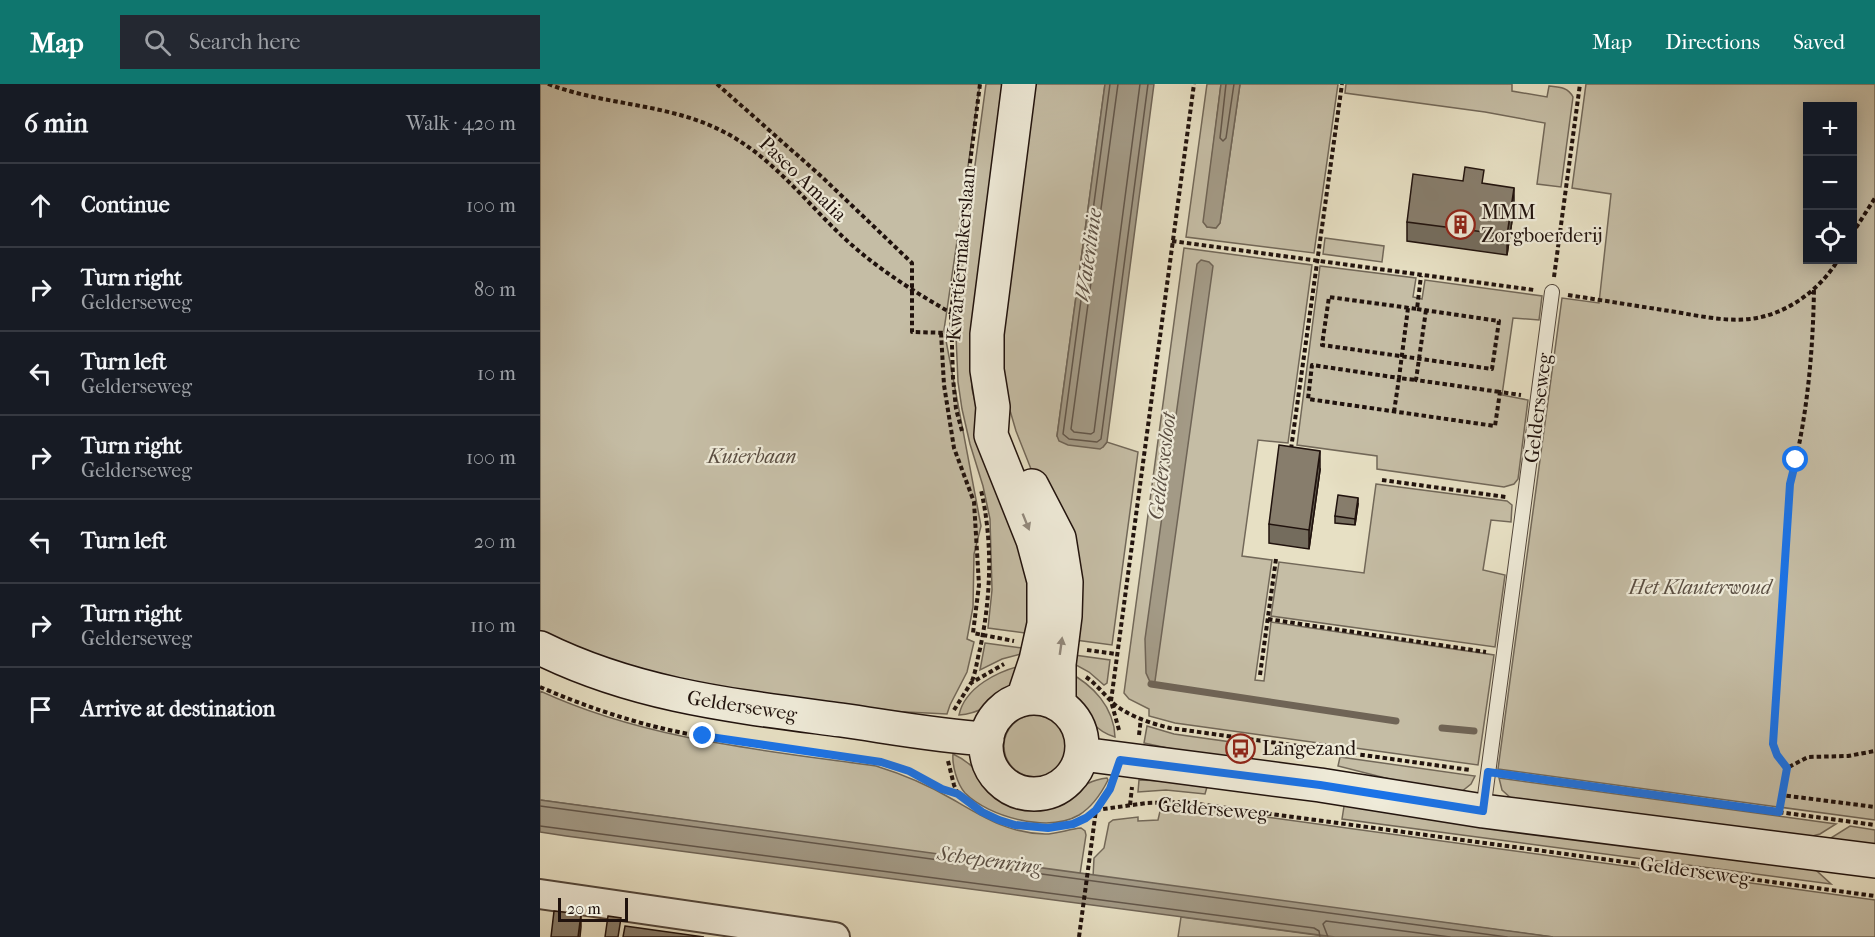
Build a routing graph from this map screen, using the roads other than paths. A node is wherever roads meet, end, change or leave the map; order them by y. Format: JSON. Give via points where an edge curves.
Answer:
{"nodes":[{"id":1,"x":1019,"y":84,"type":"edge"},
{"id":2,"x":1552,"y":292,"type":"road end"},
{"id":3,"x":540,"y":648,"type":"edge"},
{"id":4,"x":1049,"y":654,"type":"junction"},
{"id":5,"x":1023,"y":699,"type":"junction"},
{"id":6,"x":1059,"y":705,"type":"junction"},
{"id":7,"x":987,"y":740,"type":"junction"},
{"id":8,"x":1082,"y":754,"type":"junction"},
{"id":9,"x":1483,"y":811,"type":"junction"},
{"id":10,"x":1875,"y":861,"type":"edge"},
{"id":11,"x":540,"y":894,"type":"edge"},
{"id":12,"x":835,"y":937,"type":"edge"}],
"edges":[{"from":1,"to":4,"type":"street","name":"Kwartiermakerslaan","via":[[987,334],[987,370],[993,407],[1012,438],[1059,538],[1066,582]]},
{"from":2,"to":9,"type":"lane","name":"Gelderseweg"},
{"from":3,"to":7,"type":"street","name":"Gelderseweg","via":[[612,678],[660,692]]},
{"from":4,"to":5,"type":"street","name":"Kwartiermakerslaan"},
{"from":4,"to":6,"type":"street","name":"Kwartiermakerslaan"},
{"from":5,"to":6,"type":"street"},
{"from":5,"to":7,"type":"street","via":[[1002,710],[989,729]]},
{"from":6,"to":8,"type":"street","via":[[1078,726]]},
{"from":7,"to":8,"type":"street","via":[[988,758],[996,775],[1027,794],[1046,793],[1063,785]]},
{"from":8,"to":9,"type":"street","name":"Gelderseweg"},
{"from":9,"to":10,"type":"street","name":"Gelderseweg"},
{"from":11,"to":12,"type":"street"}]}
